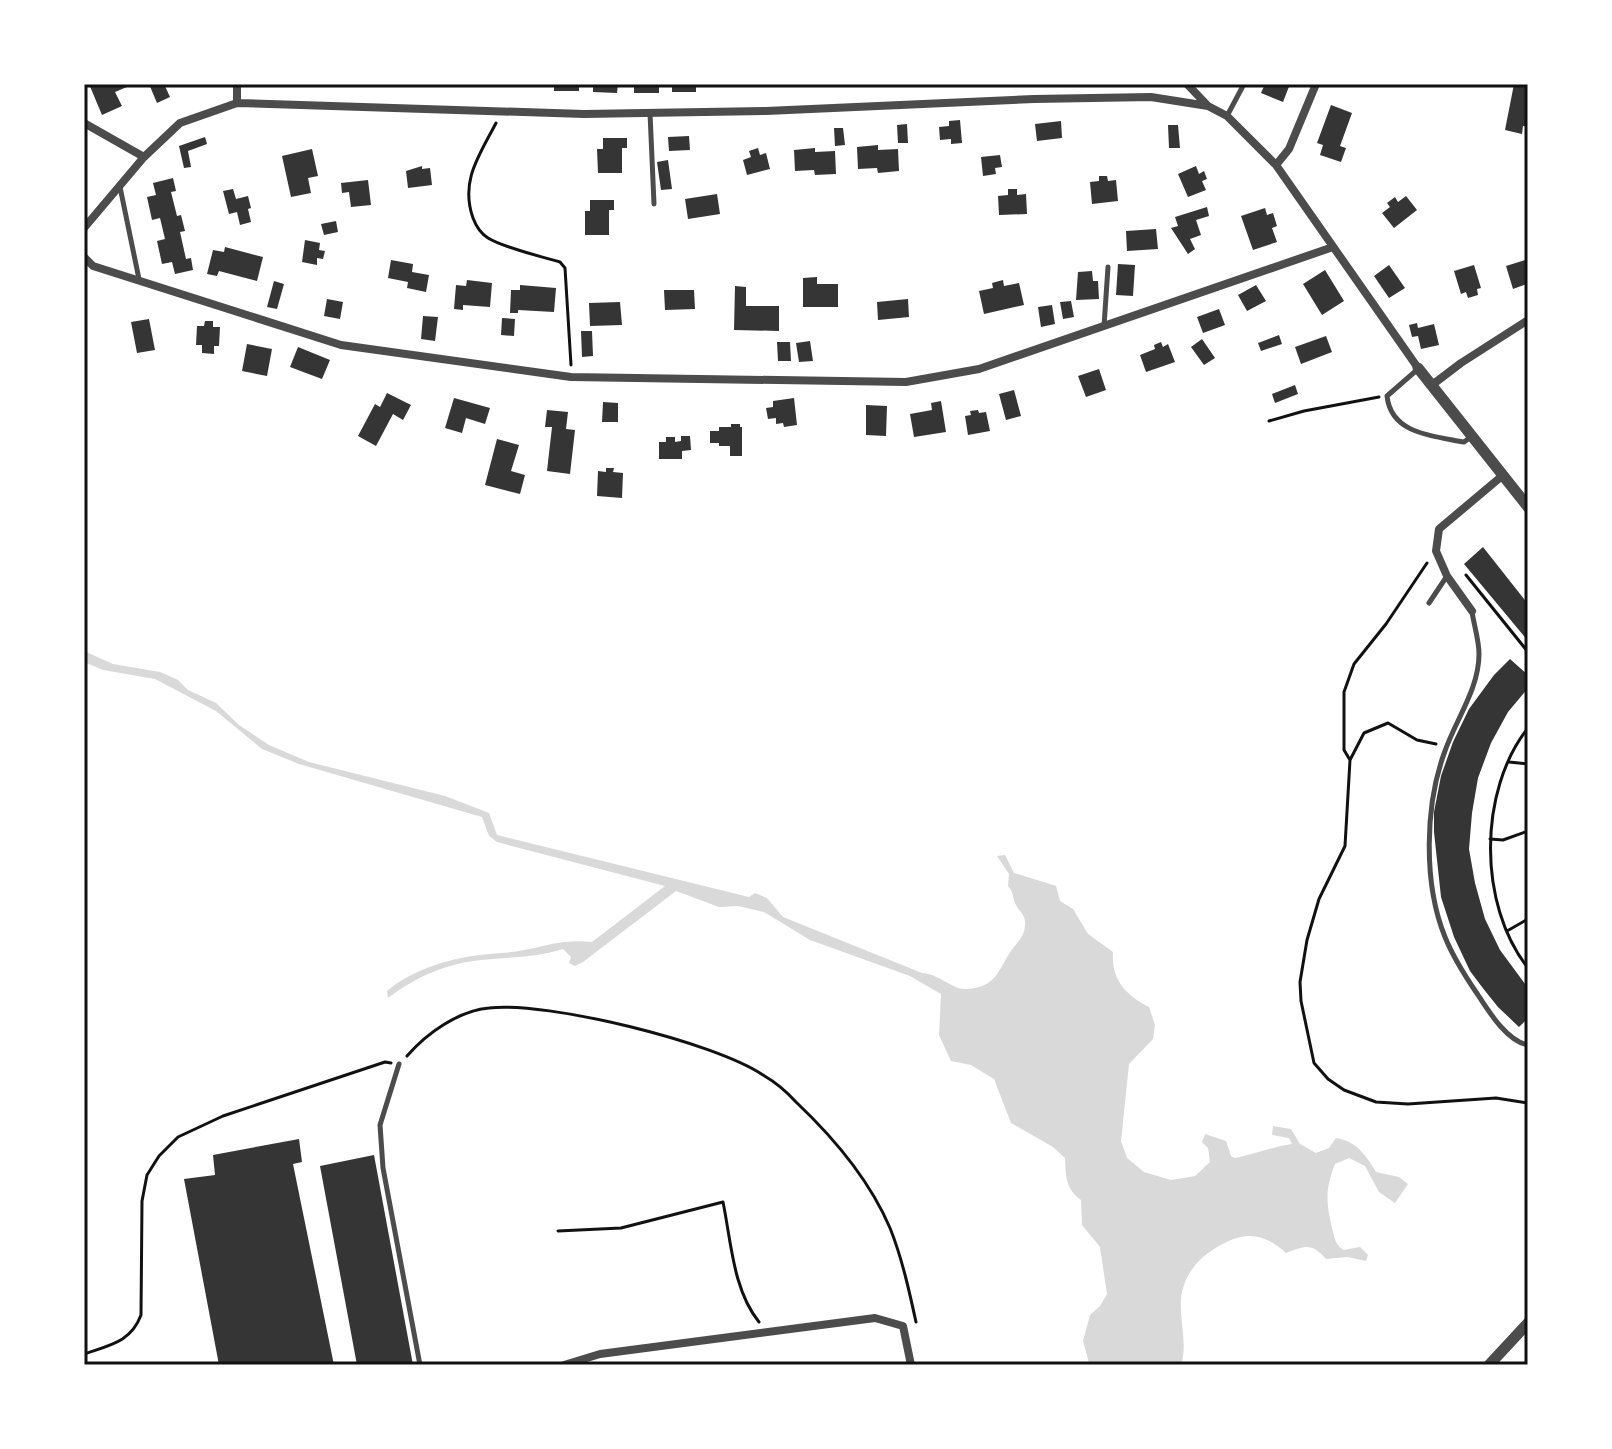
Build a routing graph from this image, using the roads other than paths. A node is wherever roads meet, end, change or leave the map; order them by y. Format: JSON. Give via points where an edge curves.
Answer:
{"nodes":[{"id":1,"x":237,"y":84,"type":"edge"},
{"id":2,"x":1187,"y":84,"type":"edge"},
{"id":3,"x":1244,"y":84,"type":"edge"},
{"id":4,"x":1316,"y":84,"type":"edge"},
{"id":5,"x":237,"y":103,"type":"junction"},
{"id":6,"x":1208,"y":106,"type":"junction"},
{"id":7,"x":650,"y":113,"type":"junction"},
{"id":8,"x":1227,"y":116,"type":"junction"},
{"id":9,"x":84,"y":123,"type":"edge"},
{"id":10,"x":144,"y":157,"type":"junction"},
{"id":11,"x":1276,"y":165,"type":"junction"},
{"id":12,"x":120,"y":186,"type":"junction"},
{"id":13,"x":654,"y":204,"type":"dead end"},
{"id":14,"x":84,"y":228,"type":"edge"},
{"id":15,"x":1333,"y":247,"type":"junction"},
{"id":16,"x":84,"y":257,"type":"edge"},
{"id":17,"x":1108,"y":267,"type":"dead end"},
{"id":18,"x":139,"y":279,"type":"junction"},
{"id":19,"x":1528,"y":320,"type":"edge"},
{"id":20,"x":1104,"y":327,"type":"junction"},
{"id":21,"x":1418,"y":368,"type":"junction"},
{"id":22,"x":1432,"y":385,"type":"junction"},
{"id":23,"x":1472,"y":436,"type":"junction"},
{"id":24,"x":1502,"y":476,"type":"junction"},
{"id":25,"x":1528,"y":507,"type":"edge"},
{"id":26,"x":1447,"y":576,"type":"junction"},
{"id":27,"x":1429,"y":603,"type":"dead end"},
{"id":28,"x":1472,"y":611,"type":"joint"},
{"id":29,"x":1528,"y":1045,"type":"edge"},
{"id":30,"x":399,"y":1064,"type":"road end"},
{"id":31,"x":1528,"y":1323,"type":"edge"},
{"id":32,"x":420,"y":1365,"type":"edge"},
{"id":33,"x":564,"y":1365,"type":"edge"},
{"id":34,"x":911,"y":1365,"type":"edge"},
{"id":35,"x":1489,"y":1365,"type":"edge"}],
"edges":[{"from":1,"to":5,"type":"street"},
{"from":2,"to":6,"type":"street"},
{"from":3,"to":8,"type":"lane"},
{"from":4,"to":11,"type":"street","via":[[1289,149]]},
{"from":5,"to":7,"type":"street"},
{"from":5,"to":10,"type":"street","via":[[180,123]]},
{"from":6,"to":7,"type":"street","via":[[1151,97]]},
{"from":6,"to":8,"type":"street"},
{"from":7,"to":13,"type":"lane"},
{"from":8,"to":11,"type":"street"},
{"from":9,"to":10,"type":"street"},
{"from":10,"to":12,"type":"street"},
{"from":11,"to":15,"type":"street"},
{"from":12,"to":14,"type":"street"},
{"from":12,"to":18,"type":"lane"},
{"from":15,"to":20,"type":"street"},
{"from":15,"to":21,"type":"street"},
{"from":16,"to":18,"type":"street","via":[[93,266]]},
{"from":17,"to":20,"type":"lane"},
{"from":18,"to":20,"type":"street","via":[[341,345],[571,377],[906,382],[979,369]]},
{"from":19,"to":22,"type":"street"},
{"from":21,"to":22,"type":"street"},
{"from":21,"to":23,"type":"lane","via":[[1387,396],[1393,417],[1418,432],[1464,442]]},
{"from":22,"to":23,"type":"street"},
{"from":23,"to":24,"type":"street"},
{"from":24,"to":25,"type":"street"},
{"from":24,"to":26,"type":"street","via":[[1439,529],[1436,551]]},
{"from":26,"to":27,"type":"lane"},
{"from":26,"to":28,"type":"street"},
{"from":28,"to":29,"type":"lane","via":[[1479,655],[1472,691],[1447,746],[1433,801],[1432,883],[1443,934],[1461,970],[1517,1042]]},
{"from":30,"to":32,"type":"lane","via":[[380,1125],[383,1168]]},
{"from":31,"to":35,"type":"street"},
{"from":33,"to":34,"type":"street","via":[[600,1354],[875,1318],[903,1326]]}]}
